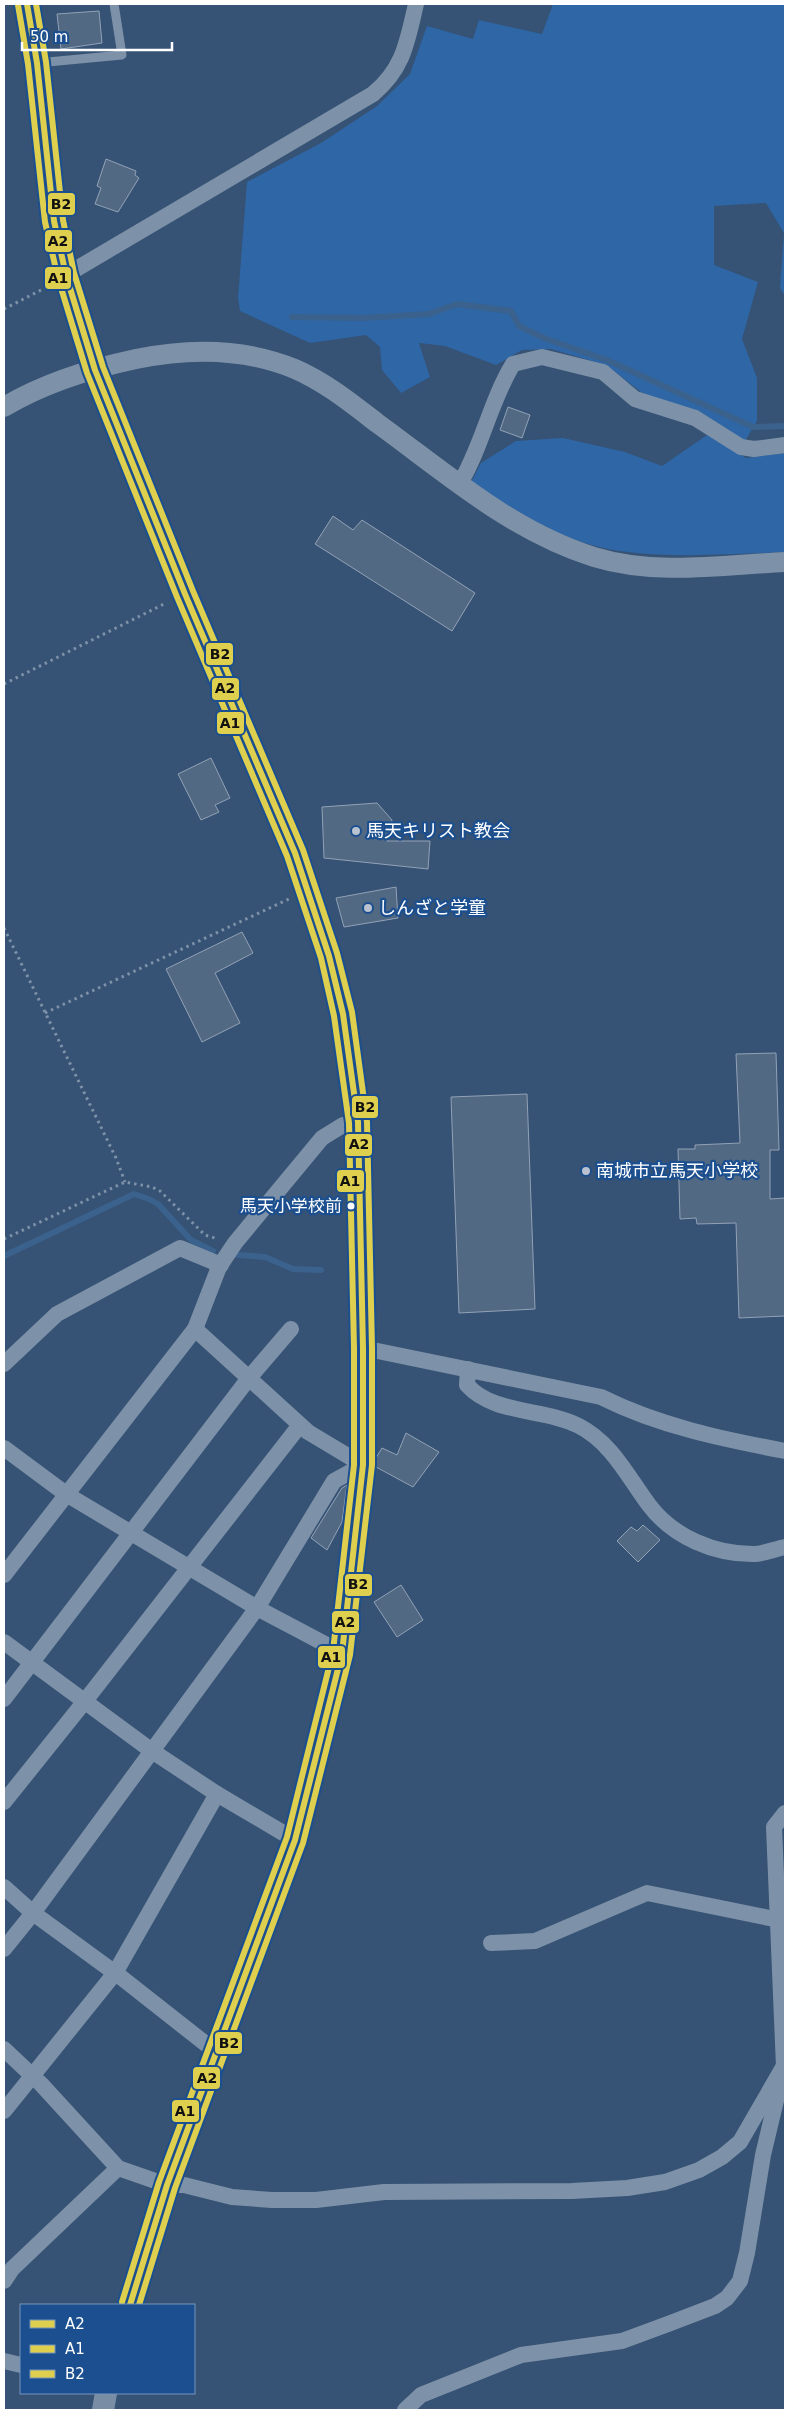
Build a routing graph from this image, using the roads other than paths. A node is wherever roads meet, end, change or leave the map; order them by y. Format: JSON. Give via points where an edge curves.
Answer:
{"nodes":[{"id":1,"x":29,"y":4,"type":"edge"},
{"id":2,"x":114,"y":4,"type":"edge"},
{"id":3,"x":416,"y":4,"type":"edge"},
{"id":4,"x":37,"y":63,"type":"junction"},
{"id":5,"x":66,"y":275,"type":"junction"},
{"id":6,"x":94,"y":370,"type":"junction"},
{"id":7,"x":4,"y":407,"type":"edge"},
{"id":8,"x":785,"y":445,"type":"edge"},
{"id":9,"x":459,"y":485,"type":"junction"},
{"id":10,"x":785,"y":562,"type":"edge"},
{"id":11,"x":358,"y":1122,"type":"junction"},
{"id":12,"x":221,"y":1265,"type":"junction"},
{"id":13,"x":196,"y":1329,"type":"junction"},
{"id":14,"x":291,"y":1329,"type":"dead end"},
{"id":15,"x":363,"y":1348,"type":"junction"},
{"id":16,"x":4,"y":1364,"type":"edge"},
{"id":17,"x":468,"y":1369,"type":"junction"},
{"id":18,"x":249,"y":1378,"type":"junction"},
{"id":19,"x":300,"y":1425,"type":"junction"},
{"id":20,"x":4,"y":1448,"type":"edge"},
{"id":21,"x":785,"y":1451,"type":"edge"},
{"id":22,"x":363,"y":1465,"type":"junction"},
{"id":23,"x":66,"y":1494,"type":"junction"},
{"id":24,"x":132,"y":1532,"type":"junction"},
{"id":25,"x":785,"y":1546,"type":"edge"},
{"id":26,"x":188,"y":1566,"type":"junction"},
{"id":27,"x":4,"y":1575,"type":"edge"},
{"id":28,"x":257,"y":1608,"type":"junction"},
{"id":29,"x":4,"y":1642,"type":"edge"},
{"id":30,"x":342,"y":1653,"type":"junction"},
{"id":31,"x":33,"y":1663,"type":"junction"},
{"id":32,"x":4,"y":1699,"type":"edge"},
{"id":33,"x":85,"y":1701,"type":"junction"},
{"id":34,"x":152,"y":1751,"type":"junction"},
{"id":35,"x":217,"y":1794,"type":"junction"},
{"id":36,"x":4,"y":1802,"type":"edge"},
{"id":37,"x":785,"y":1813,"type":"edge"},
{"id":38,"x":295,"y":1840,"type":"junction"},
{"id":39,"x":4,"y":1887,"type":"edge"},
{"id":40,"x":33,"y":1913,"type":"junction"},
{"id":41,"x":779,"y":1920,"type":"junction"},
{"id":42,"x":491,"y":1943,"type":"dead end"},
{"id":43,"x":4,"y":1949,"type":"edge"},
{"id":44,"x":115,"y":1973,"type":"junction"},
{"id":45,"x":4,"y":2049,"type":"edge"},
{"id":46,"x":216,"y":2052,"type":"junction"},
{"id":47,"x":784,"y":2066,"type":"edge"},
{"id":48,"x":32,"y":2075,"type":"junction"},
{"id":49,"x":4,"y":2111,"type":"edge"},
{"id":50,"x":118,"y":2168,"type":"junction"},
{"id":51,"x":167,"y":2185,"type":"junction"},
{"id":52,"x":4,"y":2281,"type":"edge"},
{"id":53,"x":130,"y":2304,"type":"edge"},
{"id":54,"x":4,"y":2361,"type":"edge"},
{"id":55,"x":20,"y":2365,"type":"edge"},
{"id":56,"x":106,"y":2394,"type":"edge"},
{"id":57,"x":103,"y":2410,"type":"edge"},
{"id":58,"x":405,"y":2410,"type":"edge"}],
"edges":[{"from":1,"to":4,"type":"main road"},
{"from":2,"to":4,"type":"lane","via":[[122,55]]},
{"from":3,"to":5,"type":"street","via":[[399,65],[388,82],[373,94]]},
{"from":4,"to":5,"type":"main road","via":[[52,205]]},
{"from":5,"to":6,"type":"main road"},
{"from":6,"to":7,"type":"street","via":[[41,386]]},
{"from":6,"to":9,"type":"street","via":[[156,355],[219,351],[295,369],[333,390]]},
{"from":6,"to":11,"type":"main road","via":[[309,892],[343,1014]]},
{"from":8,"to":9,"type":"street","via":[[754,449],[742,447],[695,418],[635,399],[603,372],[542,357],[513,364],[504,378],[469,468]]},
{"from":9,"to":10,"type":"street","via":[[516,524],[593,557],[622,564],[717,567]]},
{"from":11,"to":12,"type":"street","via":[[343,1125],[322,1138],[235,1243]]},
{"from":11,"to":15,"type":"main road"},
{"from":12,"to":13,"type":"street"},
{"from":12,"to":16,"type":"street","via":[[180,1248],[57,1314]]},
{"from":13,"to":18,"type":"street"},
{"from":13,"to":23,"type":"street"},
{"from":14,"to":18,"type":"street"},
{"from":15,"to":17,"type":"street"},
{"from":15,"to":22,"type":"main road"},
{"from":17,"to":21,"type":"street","via":[[601,1397],[661,1423]]},
{"from":17,"to":25,"type":"street","via":[[467,1385],[491,1403],[553,1415],[580,1426],[601,1440],[650,1507],[669,1526],[692,1541],[730,1553],[757,1554]]},
{"from":18,"to":19,"type":"street"},
{"from":18,"to":24,"type":"street"},
{"from":19,"to":22,"type":"street"},
{"from":19,"to":26,"type":"street"},
{"from":20,"to":23,"type":"street"},
{"from":22,"to":28,"type":"street","via":[[334,1481]]},
{"from":22,"to":30,"type":"main road"},
{"from":23,"to":24,"type":"street"},
{"from":23,"to":27,"type":"street"},
{"from":24,"to":26,"type":"street"},
{"from":24,"to":31,"type":"street"},
{"from":26,"to":28,"type":"street"},
{"from":26,"to":33,"type":"street"},
{"from":28,"to":30,"type":"street"},
{"from":28,"to":34,"type":"street"},
{"from":29,"to":31,"type":"street"},
{"from":30,"to":38,"type":"main road"},
{"from":31,"to":32,"type":"street"},
{"from":31,"to":33,"type":"street"},
{"from":33,"to":34,"type":"street"},
{"from":33,"to":36,"type":"street"},
{"from":34,"to":35,"type":"street"},
{"from":34,"to":40,"type":"street"},
{"from":35,"to":38,"type":"street"},
{"from":35,"to":44,"type":"street"},
{"from":37,"to":41,"type":"street","via":[[774,1827]]},
{"from":38,"to":46,"type":"main road"},
{"from":39,"to":40,"type":"street"},
{"from":40,"to":43,"type":"street"},
{"from":40,"to":44,"type":"street"},
{"from":41,"to":42,"type":"street","via":[[647,1893],[535,1941]]},
{"from":41,"to":47,"type":"street"},
{"from":44,"to":46,"type":"street"},
{"from":44,"to":48,"type":"street"},
{"from":45,"to":48,"type":"street"},
{"from":46,"to":51,"type":"main road"},
{"from":47,"to":51,"type":"street","via":[[740,2142],[699,2170],[665,2182],[572,2191],[384,2192],[316,2200],[232,2197],[184,2185]]},
{"from":47,"to":58,"type":"street","via":[[763,2155],[744,2268],[740,2281],[727,2298],[715,2306],[622,2341],[521,2355],[421,2394]]},
{"from":48,"to":49,"type":"street"},
{"from":48,"to":50,"type":"street"},
{"from":50,"to":51,"type":"street"},
{"from":50,"to":52,"type":"street","via":[[12,2269]]},
{"from":51,"to":53,"type":"main road"},
{"from":54,"to":55,"type":"street"},
{"from":56,"to":57,"type":"main road"}]}
